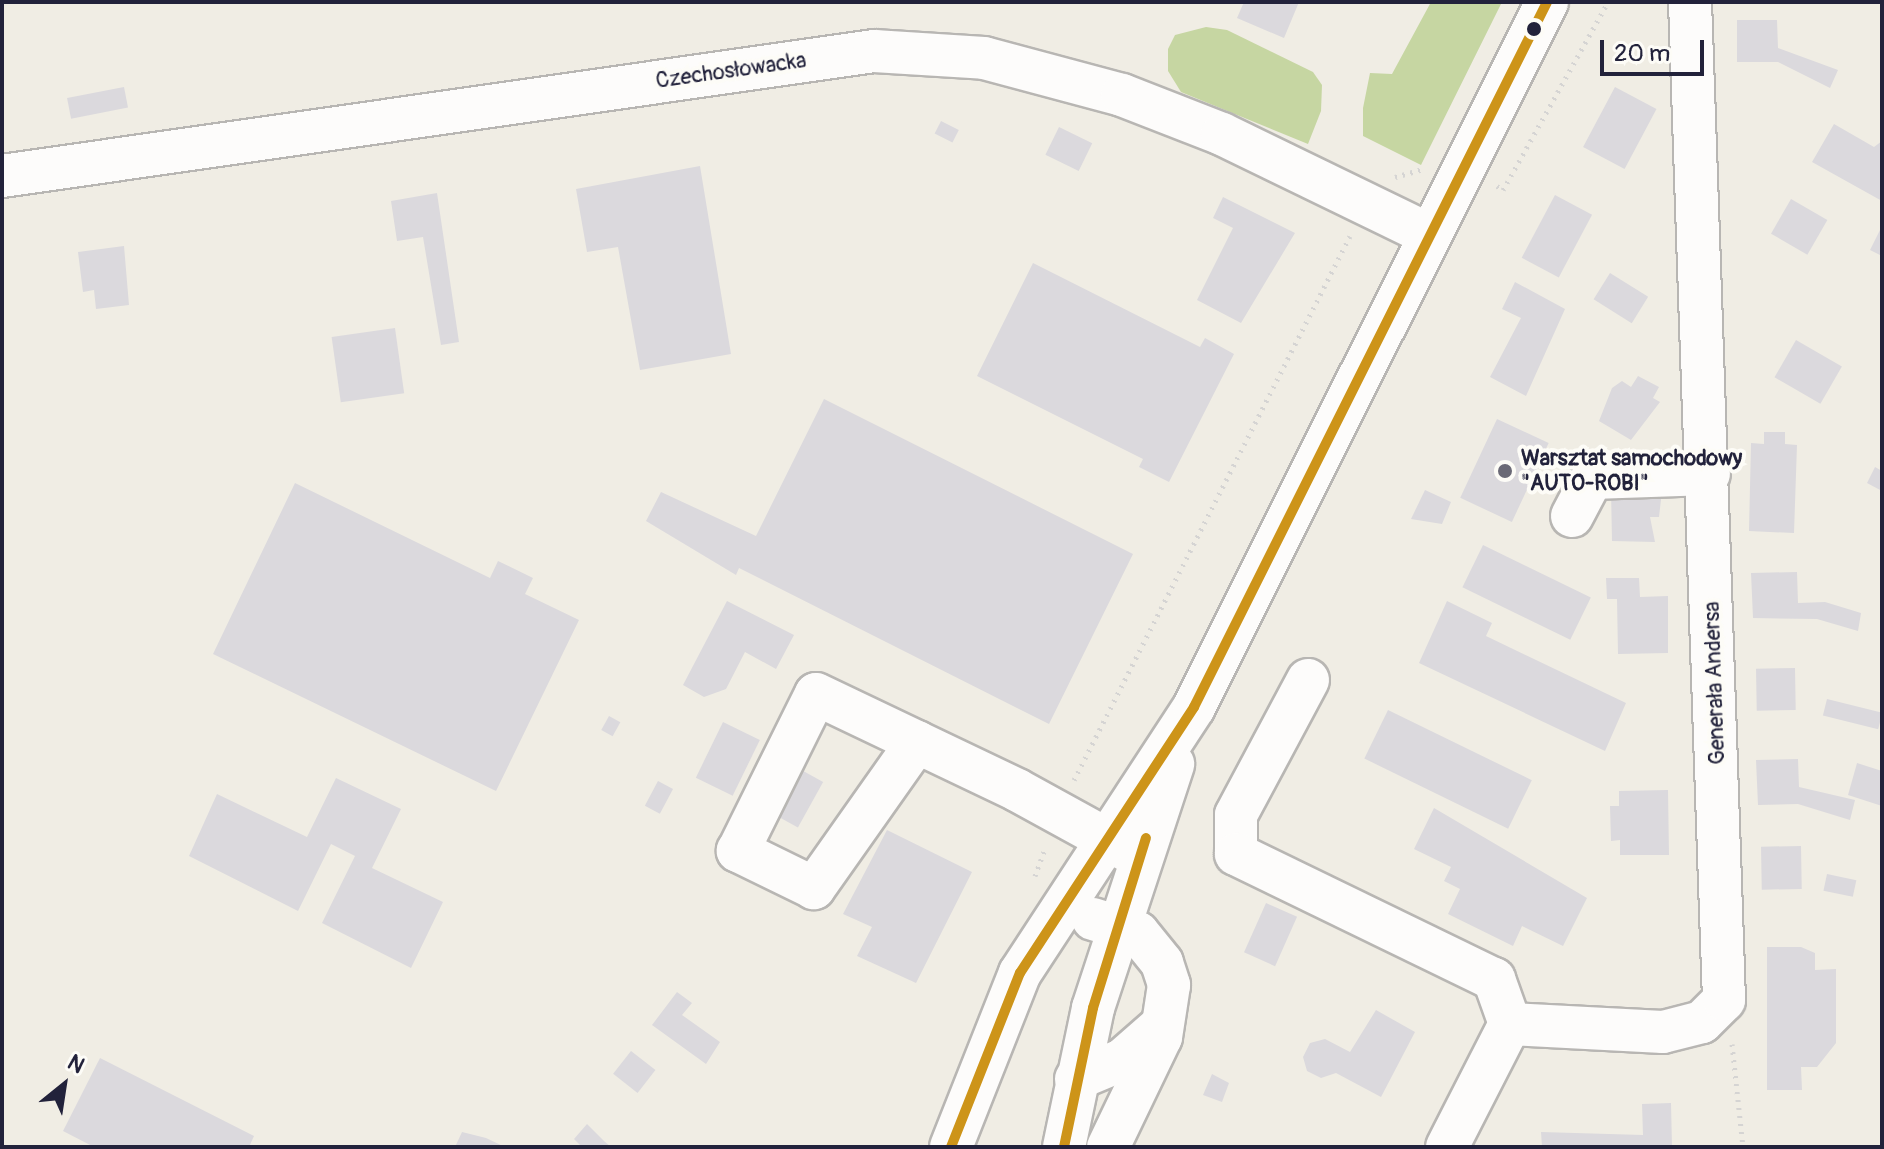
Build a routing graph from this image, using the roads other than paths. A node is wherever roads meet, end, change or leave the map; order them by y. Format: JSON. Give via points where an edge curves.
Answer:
{"nodes":[{"id":1,"x":1547,"y":2,"type":"edge"},
{"id":2,"x":1690,"y":2,"type":"edge"},
{"id":3,"x":2,"y":176,"type":"edge"},
{"id":4,"x":1430,"y":235,"type":"junction"},
{"id":5,"x":1709,"y":474,"type":"junction"},
{"id":6,"x":1572,"y":516,"type":"dead end"},
{"id":7,"x":1308,"y":680,"type":"dead end"},
{"id":8,"x":917,"y":742,"type":"junction"},
{"id":9,"x":1121,"y":848,"type":"junction"},
{"id":10,"x":1118,"y":922,"type":"junction"},
{"id":11,"x":1035,"y":946,"type":"junction"},
{"id":12,"x":1167,"y":1013,"type":"junction"},
{"id":13,"x":1510,"y":1024,"type":"junction"},
{"id":14,"x":1076,"y":1079,"type":"junction"},
{"id":15,"x":951,"y":1147,"type":"edge"},
{"id":16,"x":1064,"y":1147,"type":"edge"},
{"id":17,"x":1108,"y":1147,"type":"edge"},
{"id":18,"x":1447,"y":1147,"type":"edge"}],
"edges":[{"from":1,"to":4,"type":"street"},
{"from":2,"to":5,"type":"street","name":"Generała Andersa"},
{"from":3,"to":4,"type":"street","name":"Czechosłowacka","via":[[874,51],[984,58],[1122,95]]},
{"from":4,"to":9,"type":"street"},
{"from":5,"to":6,"type":"street","via":[[1592,478]]},
{"from":5,"to":13,"type":"street","name":"Generała Andersa","via":[[1724,1000],[1702,1022],[1663,1032]]},
{"from":7,"to":13,"type":"street","via":[[1236,815],[1236,854],[1494,979]]},
{"from":8,"to":8,"type":"street","via":[[816,694],[738,851],[814,888]]},
{"from":8,"to":9,"type":"street"},
{"from":9,"to":10,"type":"street"},
{"from":9,"to":11,"type":"street"},
{"from":10,"to":11,"type":"street","via":[[1076,922]]},
{"from":10,"to":12,"type":"street","via":[[1138,933],[1162,963]]},
{"from":10,"to":14,"type":"street"},
{"from":11,"to":15,"type":"street"},
{"from":12,"to":14,"type":"street","via":[[1134,1052]]},
{"from":12,"to":17,"type":"street","via":[[1151,1063]]},
{"from":13,"to":18,"type":"street"},
{"from":14,"to":16,"type":"street"}]}
